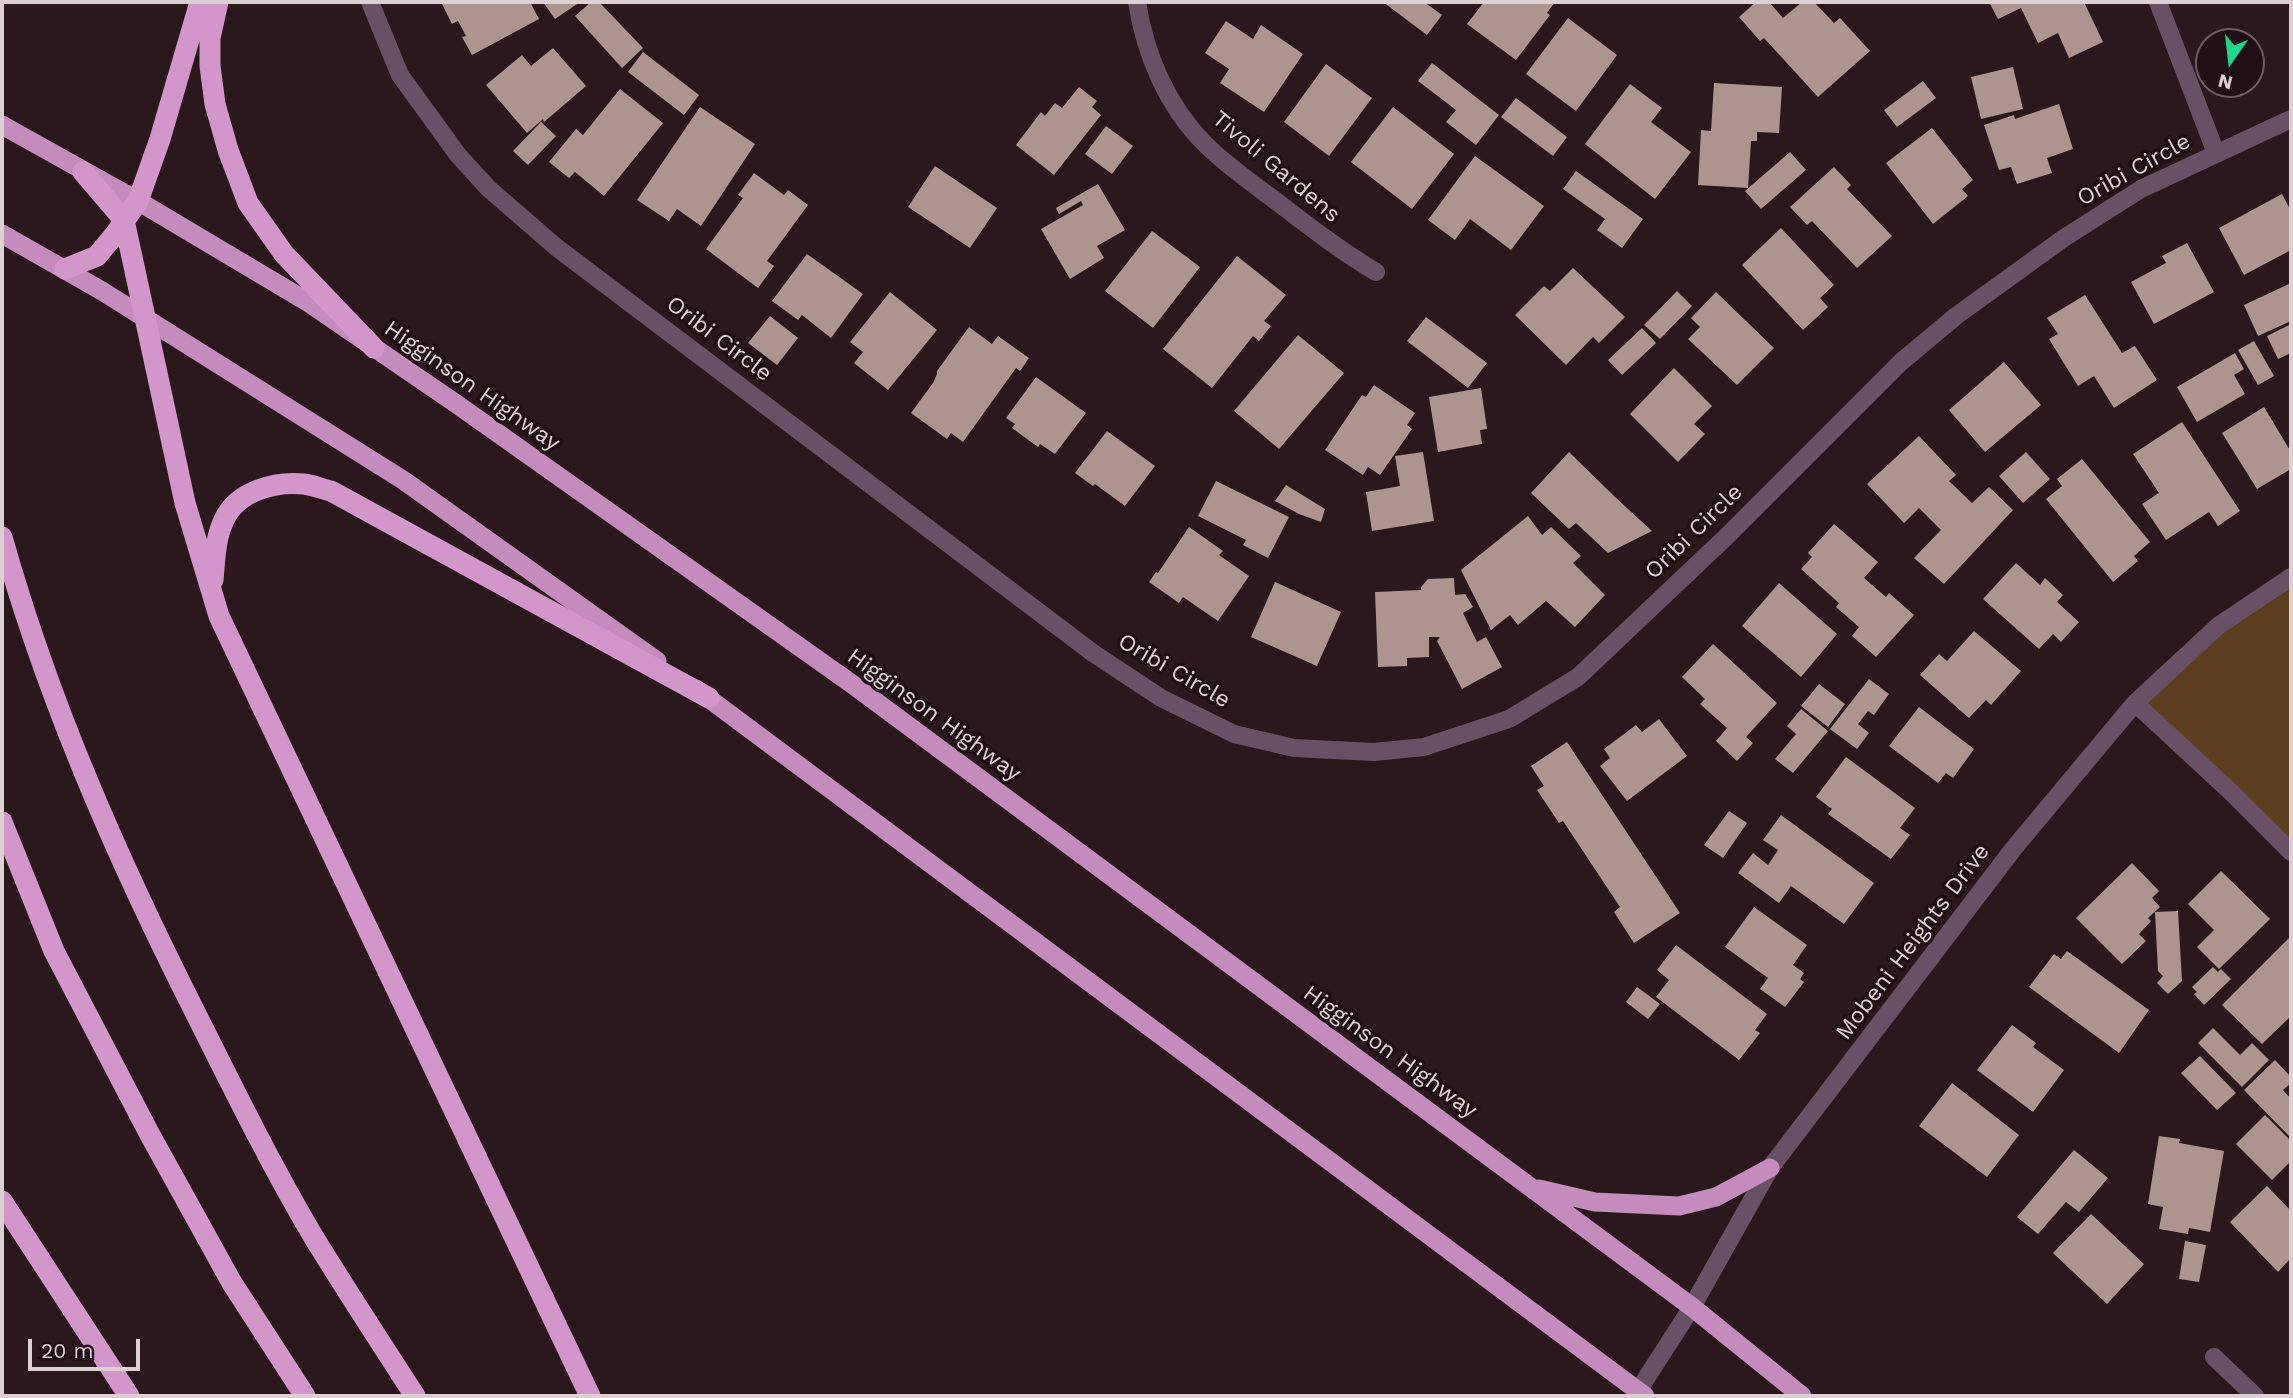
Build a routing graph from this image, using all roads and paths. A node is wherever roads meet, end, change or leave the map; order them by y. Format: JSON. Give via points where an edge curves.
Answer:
{"nodes":[{"id":1,"x":200,"y":2,"type":"edge"},
{"id":2,"x":218,"y":2,"type":"edge"},
{"id":3,"x":370,"y":2,"type":"edge"},
{"id":4,"x":1136,"y":2,"type":"edge"},
{"id":5,"x":2158,"y":2,"type":"edge"},
{"id":6,"x":2291,"y":119,"type":"edge"},
{"id":7,"x":2,"y":125,"type":"edge"},
{"id":8,"x":2216,"y":153,"type":"junction"},
{"id":9,"x":83,"y":172,"type":"junction"},
{"id":10,"x":138,"y":201,"type":"junction"},
{"id":11,"x":124,"y":220,"type":"junction"},
{"id":12,"x":2,"y":234,"type":"edge"},
{"id":13,"x":65,"y":269,"type":"junction"},
{"id":14,"x":1376,"y":272,"type":"dead end"},
{"id":15,"x":147,"y":320,"type":"junction"},
{"id":16,"x":374,"y":348,"type":"junction"},
{"id":17,"x":2,"y":537,"type":"edge"},
{"id":18,"x":2291,"y":577,"type":"edge"},
{"id":19,"x":212,"y":593,"type":"junction"},
{"id":20,"x":709,"y":698,"type":"junction"},
{"id":21,"x":2136,"y":702,"type":"junction"},
{"id":22,"x":2,"y":822,"type":"edge"},
{"id":23,"x":2291,"y":852,"type":"edge"},
{"id":24,"x":1770,"y":1168,"type":"junction"},
{"id":25,"x":1531,"y":1187,"type":"junction"},
{"id":26,"x":2,"y":1201,"type":"edge"},
{"id":27,"x":1692,"y":1307,"type":"junction"},
{"id":28,"x":2214,"y":1357,"type":"dead end"},
{"id":29,"x":1641,"y":1394,"type":"edge"},
{"id":30,"x":129,"y":1396,"type":"edge"},
{"id":31,"x":305,"y":1396,"type":"edge"},
{"id":32,"x":415,"y":1396,"type":"edge"},
{"id":33,"x":590,"y":1396,"type":"edge"},
{"id":34,"x":1802,"y":1396,"type":"edge"},
{"id":35,"x":2255,"y":1396,"type":"edge"}],
"edges":[{"from":1,"to":10,"type":"highway"},
{"from":2,"to":16,"type":"highway","via":[[210,38],[215,104],[248,202],[284,254]]},
{"from":3,"to":8,"type":"street","name":"Oribi Circle","via":[[400,75],[458,155],[488,188],[556,247],[1093,653],[1161,698],[1234,734],[1294,748],[1374,752],[1424,747],[1509,719],[1578,677],[1892,370],[1956,316],[2141,189]]},
{"from":4,"to":14,"type":"street","name":"Tivoli Gardens","via":[[1164,90],[1205,144],[1334,247]]},
{"from":5,"to":8,"type":"street"},
{"from":6,"to":8,"type":"street","name":"Oribi Circle"},
{"from":7,"to":9,"type":"highway","name":"Higginson Highway"},
{"from":9,"to":10,"type":"highway","name":"Higginson Highway"},
{"from":9,"to":11,"type":"highway"},
{"from":10,"to":11,"type":"highway"},
{"from":10,"to":16,"type":"highway","name":"Higginson Highway","via":[[306,301]]},
{"from":11,"to":13,"type":"highway","via":[[97,256]]},
{"from":11,"to":15,"type":"highway"},
{"from":12,"to":13,"type":"highway"},
{"from":13,"to":15,"type":"highway"},
{"from":15,"to":19,"type":"highway","via":[[185,503]]},
{"from":15,"to":20,"type":"highway","via":[[403,480]]},
{"from":16,"to":25,"type":"highway","name":"Higginson Highway","via":[[852,684]]},
{"from":17,"to":32,"type":"highway","via":[[23,614],[84,775],[152,928],[313,1235]]},
{"from":18,"to":21,"type":"street","name":"Mobeni Heights Drive","via":[[2218,626]]},
{"from":19,"to":20,"type":"highway","via":[[216,544],[224,519],[239,500],[262,488],[308,484],[331,492]]},
{"from":19,"to":33,"type":"highway","via":[[290,768]]},
{"from":20,"to":29,"type":"highway"},
{"from":21,"to":23,"type":"street"},
{"from":21,"to":24,"type":"street","name":"Mobeni Heights Drive","via":[[2014,848]]},
{"from":22,"to":31,"type":"highway","via":[[54,951],[149,1133],[232,1283]]},
{"from":24,"to":25,"type":"highway","via":[[1716,1197],[1679,1206],[1595,1202]]},
{"from":24,"to":27,"type":"street","name":"Mobeni Heights Drive"},
{"from":25,"to":27,"type":"highway","name":"Higginson Highway"},
{"from":26,"to":30,"type":"highway"},
{"from":27,"to":29,"type":"street","name":"Mobeni Heights Drive"},
{"from":27,"to":34,"type":"highway","name":"Higginson Highway"},
{"from":28,"to":35,"type":"street"}]}
